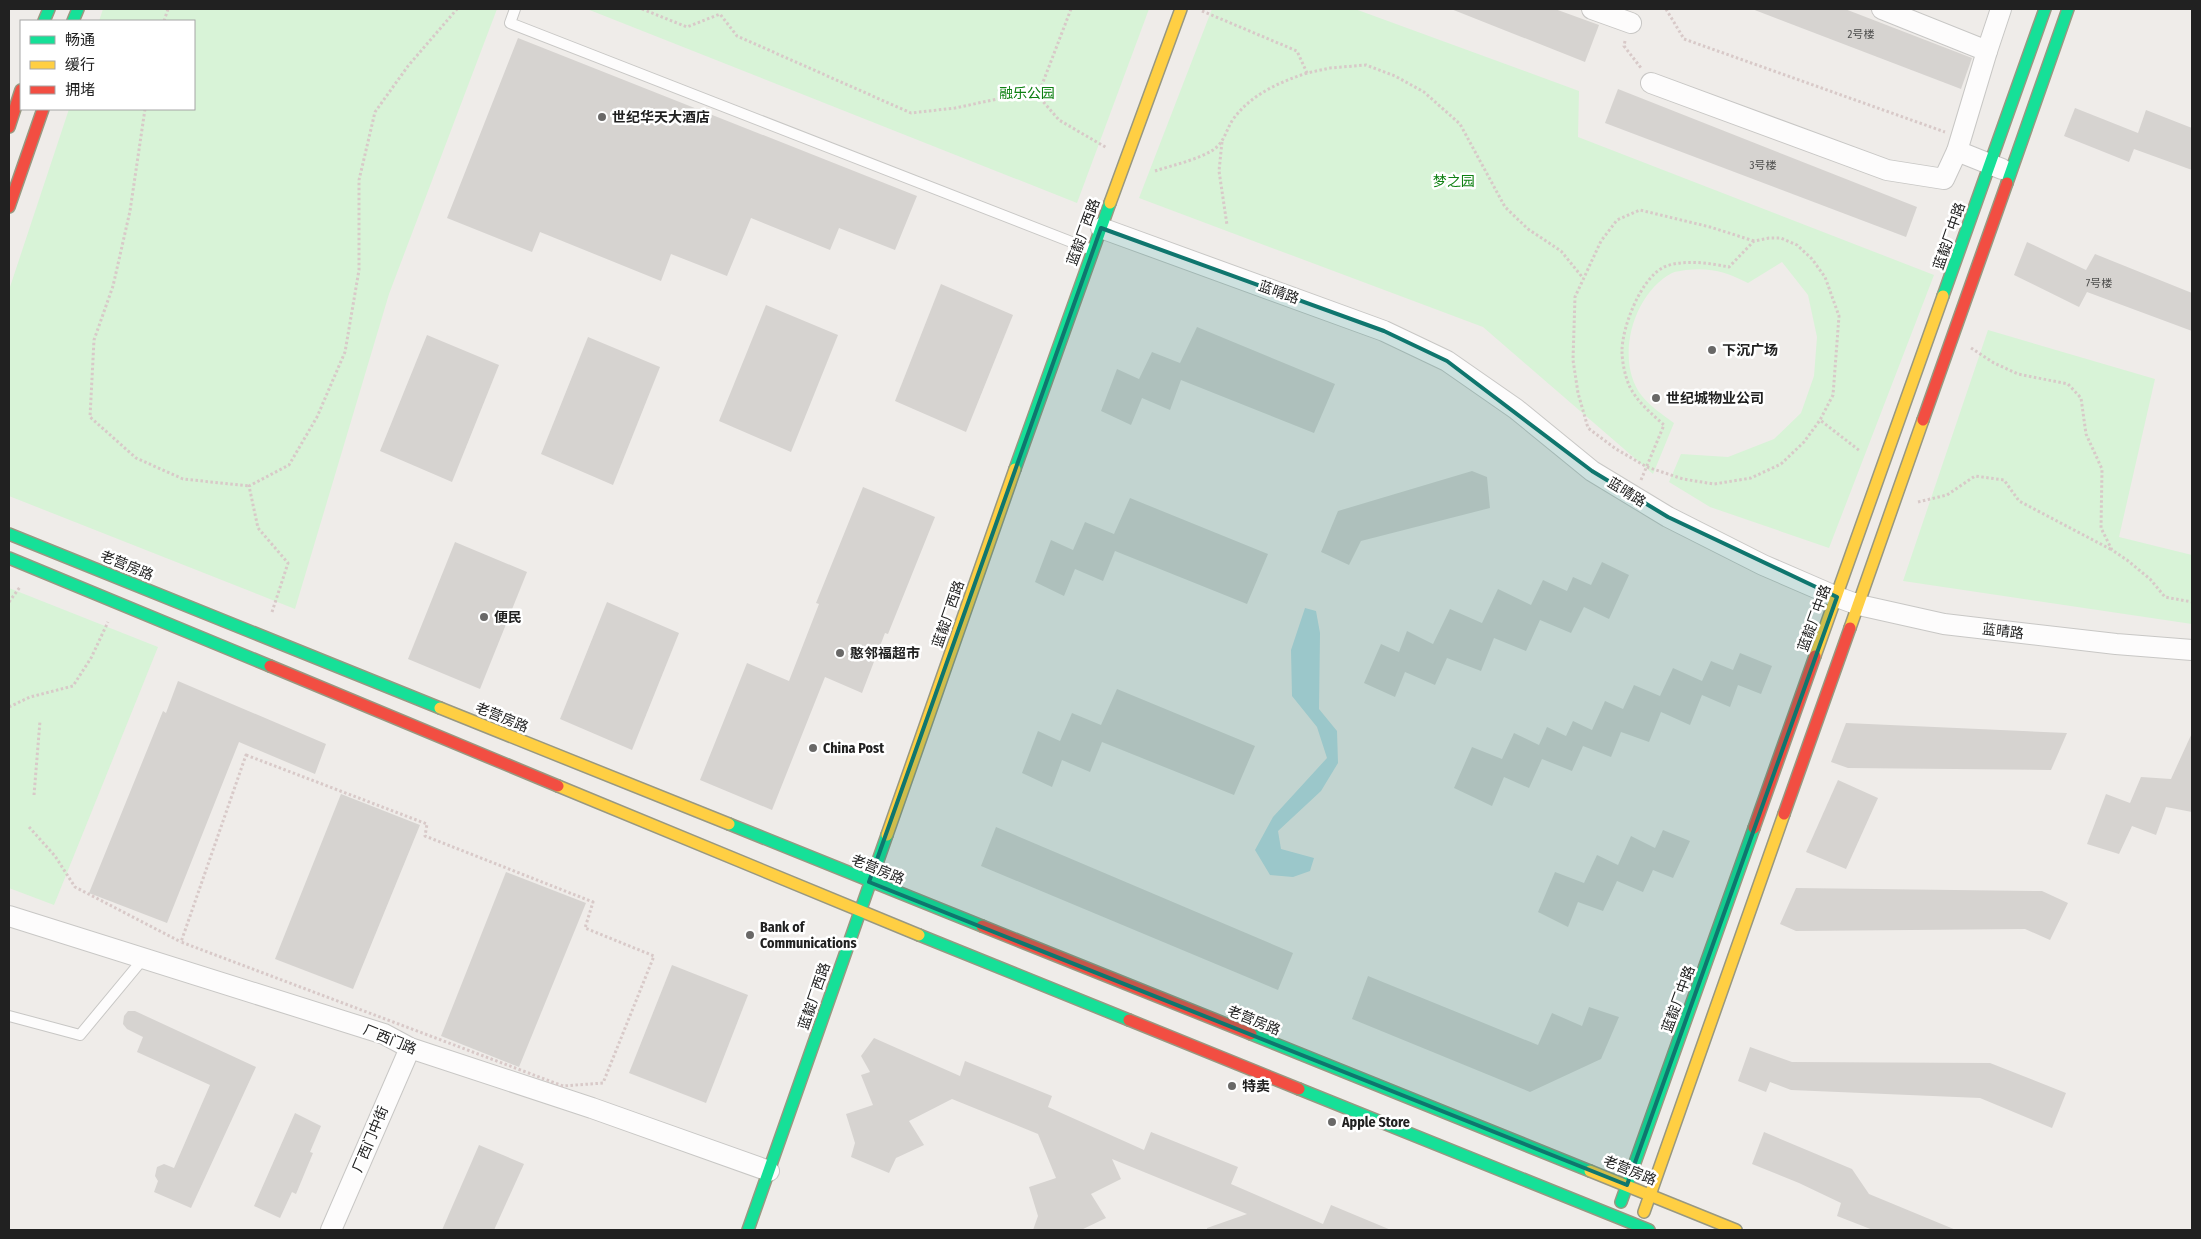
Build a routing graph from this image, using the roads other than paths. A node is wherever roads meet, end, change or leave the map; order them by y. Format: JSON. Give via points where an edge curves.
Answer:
{"nodes":[{"id":1,"x":515,"y":9,"type":"edge"},
{"id":2,"x":1181,"y":9,"type":"edge"},
{"id":3,"x":1592,"y":9,"type":"edge"},
{"id":4,"x":1882,"y":9,"type":"edge"},
{"id":5,"x":2001,"y":9,"type":"edge"},
{"id":6,"x":2045,"y":9,"type":"edge"},
{"id":7,"x":2068,"y":9,"type":"edge"},
{"id":8,"x":1631,"y":23,"type":"road end"},
{"id":9,"x":1987,"y":51,"type":"junction"},
{"id":10,"x":1651,"y":83,"type":"road end"},
{"id":11,"x":20,"y":93,"type":"edge"},
{"id":12,"x":43,"y":110,"type":"edge"},
{"id":13,"x":9,"y":127,"type":"edge"},
{"id":14,"x":1959,"y":145,"type":"junction"},
{"id":15,"x":1990,"y":163,"type":"junction"},
{"id":16,"x":2011,"y":173,"type":"junction"},
{"id":17,"x":9,"y":207,"type":"edge"},
{"id":18,"x":1101,"y":228,"type":"junction"},
{"id":19,"x":1092,"y":251,"type":"junction"},
{"id":20,"x":9,"y":534,"type":"edge"},
{"id":21,"x":9,"y":558,"type":"edge"},
{"id":22,"x":1837,"y":597,"type":"junction"},
{"id":23,"x":1859,"y":605,"type":"junction"},
{"id":24,"x":2192,"y":650,"type":"edge"},
{"id":25,"x":869,"y":882,"type":"junction"},
{"id":26,"x":859,"y":911,"type":"junction"},
{"id":27,"x":9,"y":916,"type":"edge"},
{"id":28,"x":143,"y":959,"type":"junction"},
{"id":29,"x":9,"y":1016,"type":"edge"},
{"id":30,"x":410,"y":1048,"type":"junction"},
{"id":31,"x":769,"y":1171,"type":"junction"},
{"id":32,"x":1627,"y":1185,"type":"junction"},
{"id":33,"x":1650,"y":1195,"type":"junction"},
{"id":34,"x":1612,"y":1220,"type":"junction"},
{"id":35,"x":1642,"y":1229,"type":"edge"},
{"id":36,"x":331,"y":1230,"type":"edge"},
{"id":37,"x":748,"y":1230,"type":"edge"},
{"id":38,"x":1736,"y":1230,"type":"edge"}],
"edges":[{"from":1,"to":19,"type":"lane","via":[[510,23]]},
{"from":2,"to":18,"type":"street","name":"蓝靛厂西路"},
{"from":3,"to":8,"type":"street"},
{"from":4,"to":9,"type":"street"},
{"from":5,"to":9,"type":"street"},
{"from":6,"to":15,"type":"street","name":"蓝靛厂中路"},
{"from":7,"to":16,"type":"street"},
{"from":9,"to":14,"type":"street"},
{"from":10,"to":14,"type":"street","via":[[1887,170],[1944,179]]},
{"from":11,"to":13,"type":"street"},
{"from":12,"to":17,"type":"street"},
{"from":14,"to":15,"type":"street"},
{"from":15,"to":16,"type":"street"},
{"from":15,"to":22,"type":"street","name":"蓝靛厂中路"},
{"from":16,"to":23,"type":"street"},
{"from":18,"to":19,"type":"street","name":"蓝靛厂西路"},
{"from":18,"to":22,"type":"street","name":"蓝晴路","via":[[1384,330],[1447,360],[1516,409],[1592,471],[1668,517],[1762,565]]},
{"from":19,"to":25,"type":"street","name":"蓝靛厂西路"},
{"from":20,"to":25,"type":"street","name":"老营房路"},
{"from":21,"to":26,"type":"street"},
{"from":22,"to":23,"type":"street","name":"蓝晴路"},
{"from":22,"to":32,"type":"street","name":"蓝靛厂中路"},
{"from":23,"to":24,"type":"street","name":"蓝晴路","via":[[1944,624]]},
{"from":23,"to":33,"type":"street"},
{"from":25,"to":26,"type":"street","name":"蓝靛厂西路"},
{"from":25,"to":32,"type":"street","name":"老营房路"},
{"from":26,"to":31,"type":"street","name":"蓝靛厂西路"},
{"from":26,"to":34,"type":"street"},
{"from":27,"to":28,"type":"street","name":"厂西门路"},
{"from":28,"to":29,"type":"lane","via":[[80,1035]]},
{"from":28,"to":30,"type":"street","name":"厂西门路","via":[[384,1034]]},
{"from":30,"to":31,"type":"street","name":"厂西门路"},
{"from":30,"to":36,"type":"street","name":"厂西门中街"},
{"from":31,"to":37,"type":"street","name":"蓝靛厂西路"},
{"from":32,"to":33,"type":"street","name":"老营房路"},
{"from":32,"to":34,"type":"street","name":"蓝靛厂中路"},
{"from":33,"to":35,"type":"street"},
{"from":33,"to":38,"type":"street","name":"老营房路"},
{"from":34,"to":35,"type":"street"}]}
